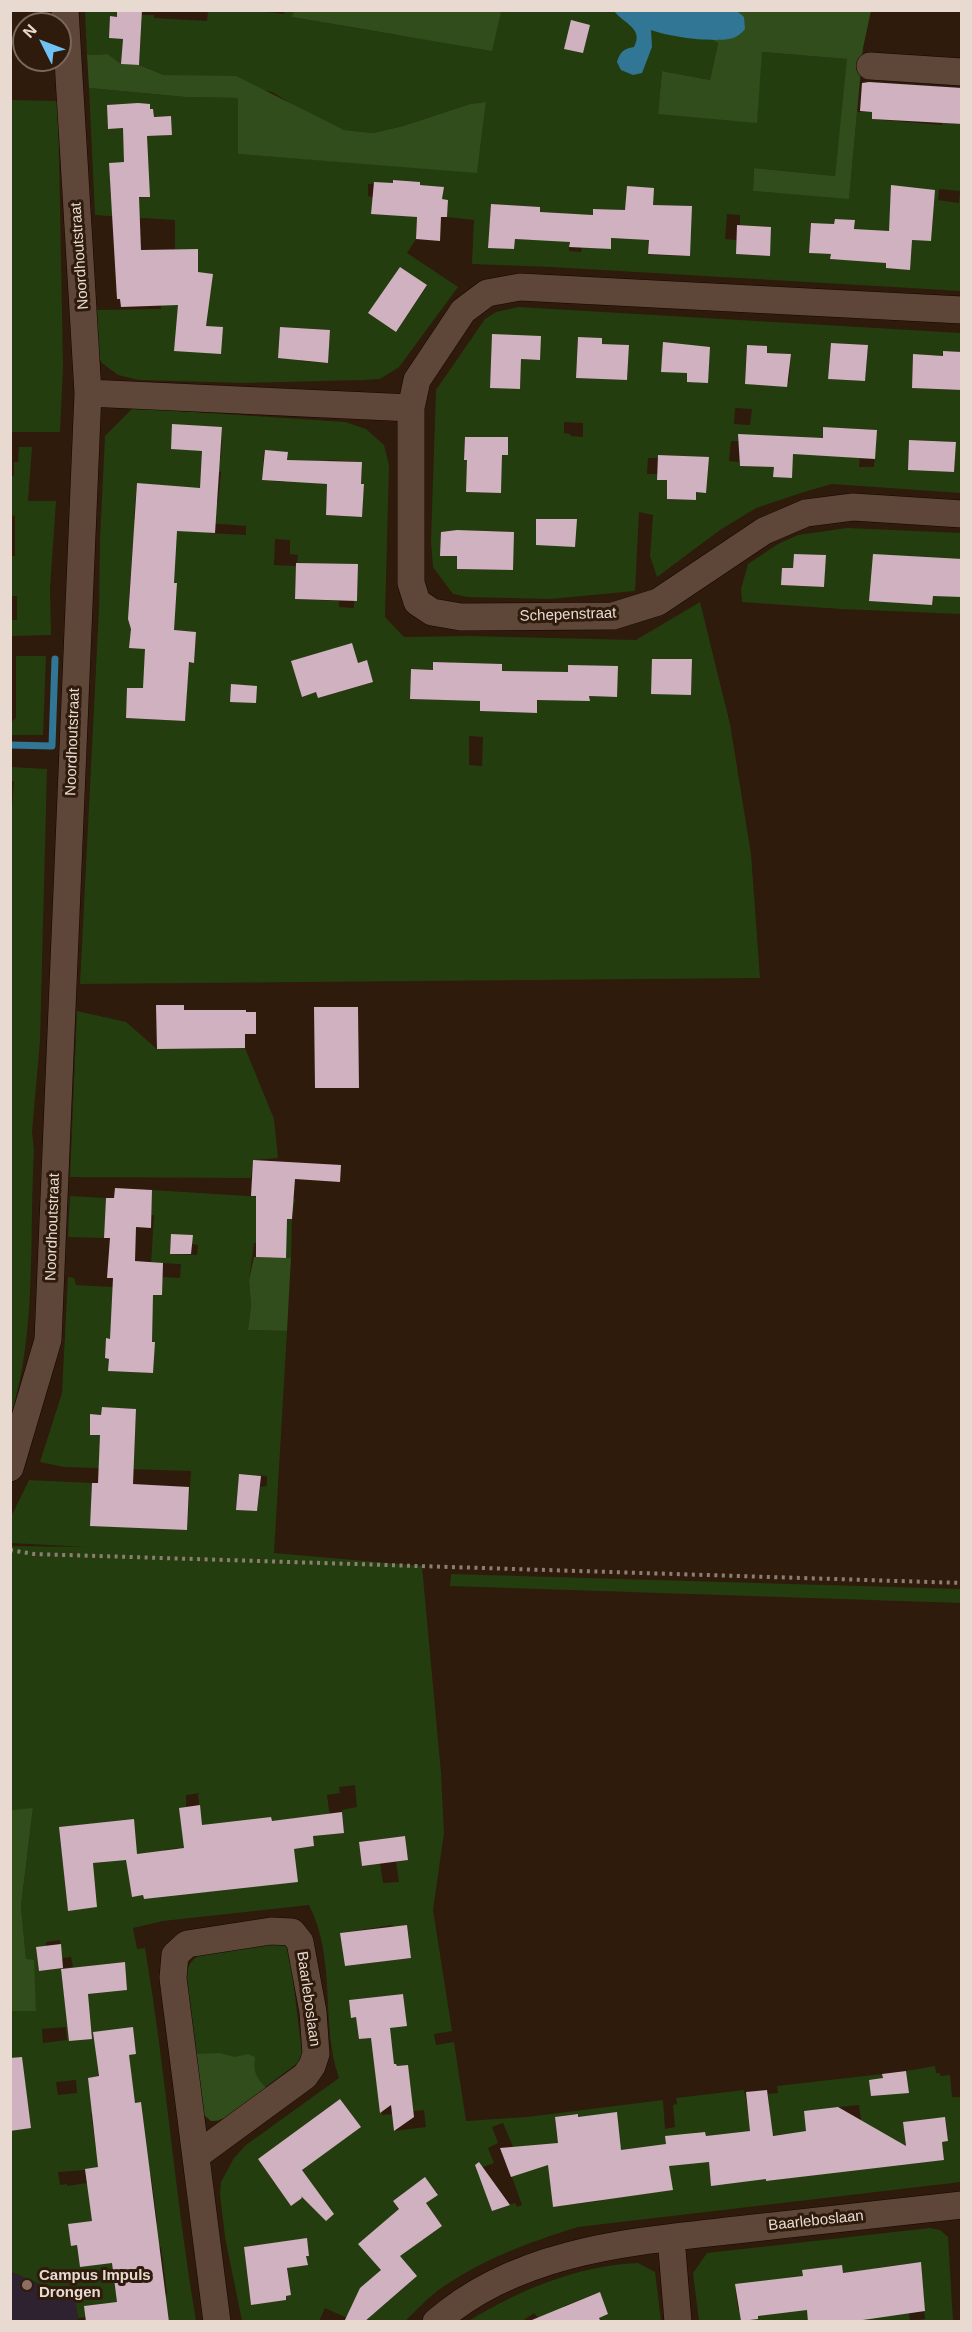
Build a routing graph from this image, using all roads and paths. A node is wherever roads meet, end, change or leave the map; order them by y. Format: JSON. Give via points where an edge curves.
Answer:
{"nodes":[{"id":1,"x":65,"y":10,"type":"edge"},
{"id":2,"x":870,"y":66,"type":"dead end"},
{"id":3,"x":962,"y":72,"type":"edge"},
{"id":4,"x":962,"y":310,"type":"edge"},
{"id":5,"x":88,"y":393,"type":"junction"},
{"id":6,"x":411,"y":408,"type":"junction"},
{"id":7,"x":962,"y":514,"type":"edge"},
{"id":8,"x":10,"y":1468,"type":"edge"},
{"id":9,"x":10,"y":1550,"type":"edge"},
{"id":10,"x":962,"y":1583,"type":"edge"},
{"id":11,"x":197,"y":2155,"type":"junction"},
{"id":12,"x":962,"y":2205,"type":"edge"},
{"id":13,"x":671,"y":2238,"type":"junction"},
{"id":14,"x":217,"y":2322,"type":"edge"},
{"id":15,"x":436,"y":2322,"type":"edge"},
{"id":16,"x":678,"y":2322,"type":"edge"}],
"edges":[{"from":1,"to":5,"type":"street","name":"Noordhoutstraat"},
{"from":2,"to":3,"type":"street"},
{"from":4,"to":6,"type":"street","name":"Schepenstraat","via":[[520,287],[487,293],[463,311],[417,380]]},
{"from":5,"to":6,"type":"street"},
{"from":5,"to":8,"type":"street","name":"Noordhoutstraat","via":[[48,1340]]},
{"from":6,"to":7,"type":"street","name":"Schepenstraat","via":[[411,583],[417,602],[432,612],[461,617],[614,616],[658,602],[764,531],[806,513],[853,507]]},
{"from":9,"to":10,"type":"path"},
{"from":11,"to":11,"type":"street","name":"Baarleboslaan","via":[[173,1978],[175,1955],[188,1944],[271,1930],[292,1932],[300,1942],[313,2012],[316,2054],[312,2066],[305,2076]]},
{"from":11,"to":14,"type":"street","name":"Baarleboslaan"},
{"from":12,"to":13,"type":"street","name":"Baarleboslaan"},
{"from":13,"to":15,"type":"street","name":"Baarleboslaan","via":[[582,2251],[527,2268],[482,2289]]},
{"from":13,"to":16,"type":"street"}]}
